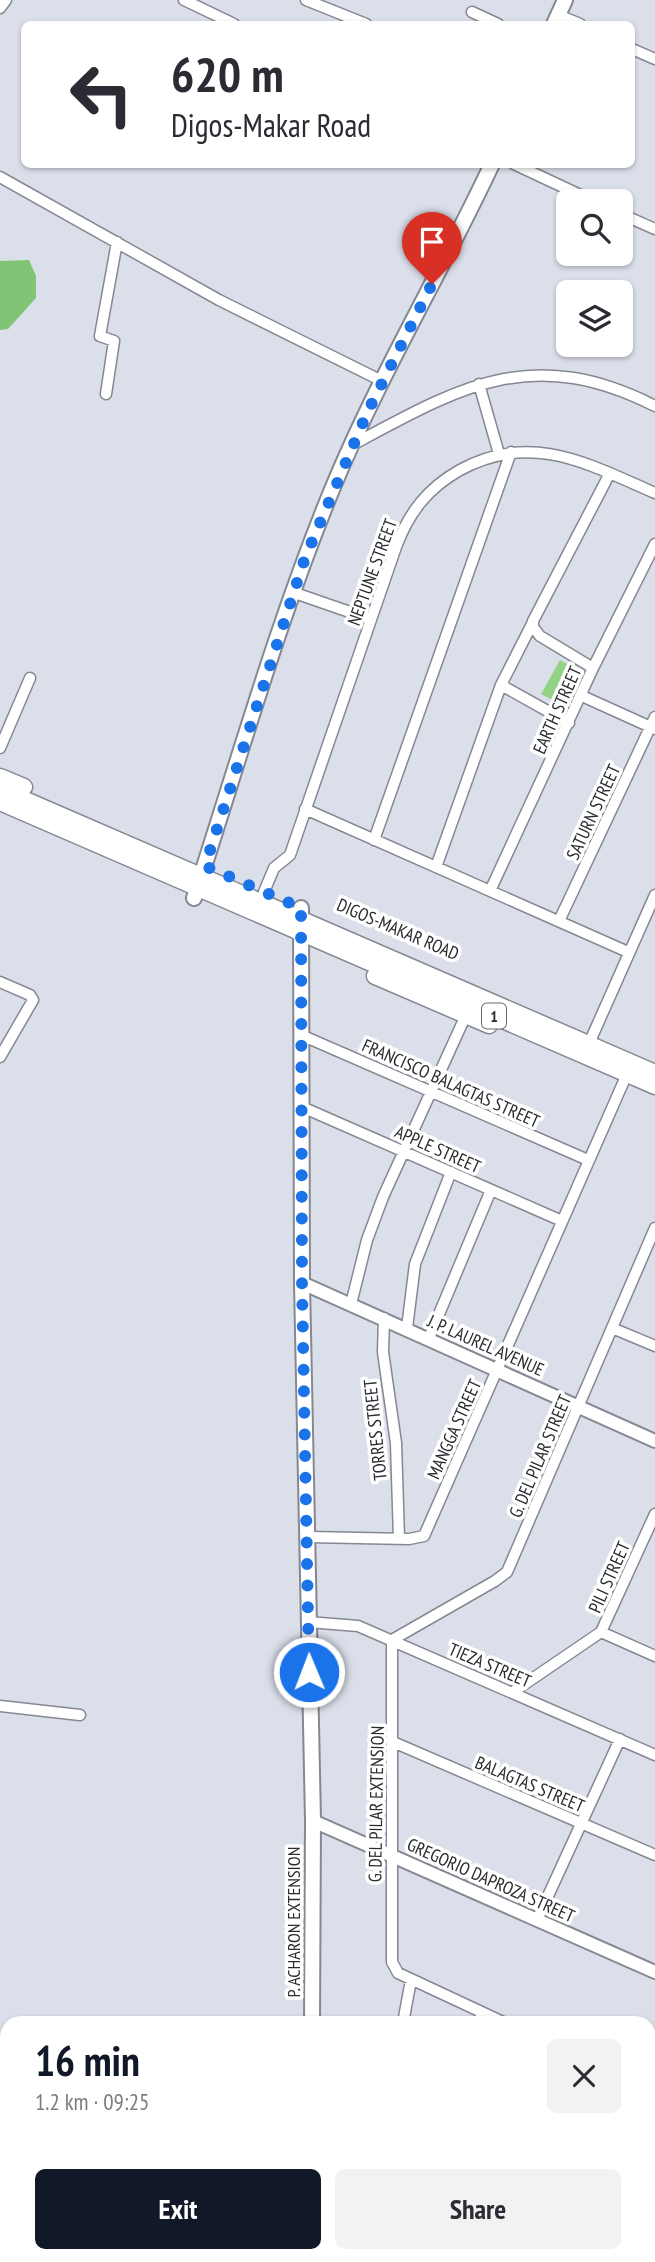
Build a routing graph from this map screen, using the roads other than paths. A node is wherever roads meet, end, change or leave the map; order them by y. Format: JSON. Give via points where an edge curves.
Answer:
{"nodes":[{"id":1,"x":6,"y":0,"type":"edge"},
{"id":2,"x":184,"y":0,"type":"edge"},
{"id":3,"x":306,"y":0,"type":"edge"},
{"id":4,"x":565,"y":0,"type":"edge"},
{"id":5,"x":0,"y":8,"type":"edge"},
{"id":6,"x":472,"y":12,"type":"dead end"},
{"id":7,"x":556,"y":20,"type":"edge"},
{"id":8,"x":228,"y":21,"type":"edge"},
{"id":9,"x":358,"y":21,"type":"edge"},
{"id":10,"x":492,"y":21,"type":"edge"},
{"id":11,"x":635,"y":49,"type":"edge"},
{"id":12,"x":655,"y":59,"type":"edge"},
{"id":13,"x":490,"y":168,"type":"edge"},
{"id":14,"x":522,"y":168,"type":"edge"},
{"id":15,"x":0,"y":177,"type":"edge"},
{"id":16,"x":567,"y":189,"type":"edge"},
{"id":17,"x":633,"y":219,"type":"edge"},
{"id":18,"x":655,"y":229,"type":"edge"},
{"id":19,"x":117,"y":242,"type":"junction"},
{"id":20,"x":382,"y":381,"type":"junction"},
{"id":21,"x":479,"y":384,"type":"junction"},
{"id":22,"x":106,"y":394,"type":"dead end"},
{"id":23,"x":655,"y":406,"type":"edge"},
{"id":24,"x":352,"y":444,"type":"junction"},
{"id":25,"x":511,"y":452,"type":"junction"},
{"id":26,"x":499,"y":454,"type":"junction"},
{"id":27,"x":610,"y":473,"type":"junction"},
{"id":28,"x":655,"y":494,"type":"edge"},
{"id":29,"x":655,"y":544,"type":"edge"},
{"id":30,"x":292,"y":592,"type":"junction"},
{"id":31,"x":370,"y":619,"type":"junction"},
{"id":32,"x":533,"y":621,"type":"junction"},
{"id":33,"x":593,"y":668,"type":"junction"},
{"id":34,"x":30,"y":678,"type":"dead end"},
{"id":35,"x":501,"y":685,"type":"junction"},
{"id":36,"x":582,"y":696,"type":"junction"},
{"id":37,"x":655,"y":717,"type":"edge"},
{"id":38,"x":569,"y":723,"type":"junction"},
{"id":39,"x":653,"y":728,"type":"edge"},
{"id":40,"x":0,"y":748,"type":"edge"},
{"id":41,"x":0,"y":777,"type":"edge"},
{"id":42,"x":0,"y":789,"type":"edge"},
{"id":43,"x":0,"y":802,"type":"edge"},
{"id":44,"x":304,"y":809,"type":"junction"},
{"id":45,"x":0,"y":813,"type":"edge"},
{"id":46,"x":374,"y":840,"type":"junction"},
{"id":47,"x":205,"y":866,"type":"junction"},
{"id":48,"x":436,"y":867,"type":"junction"},
{"id":49,"x":491,"y":891,"type":"junction"},
{"id":50,"x":264,"y":892,"type":"junction"},
{"id":51,"x":655,"y":895,"type":"edge"},
{"id":52,"x":194,"y":898,"type":"junction"},
{"id":53,"x":301,"y":908,"type":"junction"},
{"id":54,"x":559,"y":922,"type":"junction"},
{"id":55,"x":300,"y":943,"type":"junction"},
{"id":56,"x":628,"y":952,"type":"junction"},
{"id":57,"x":0,"y":982,"type":"edge"},
{"id":58,"x":466,"y":1015,"type":"junction"},
{"id":59,"x":301,"y":1035,"type":"junction"},
{"id":60,"x":583,"y":1048,"type":"junction"},
{"id":61,"x":0,"y":1057,"type":"edge"},
{"id":62,"x":655,"y":1073,"type":"edge"},
{"id":63,"x":627,"y":1074,"type":"junction"},
{"id":64,"x":655,"y":1086,"type":"edge"},
{"id":65,"x":432,"y":1091,"type":"junction"},
{"id":66,"x":302,"y":1107,"type":"junction"},
{"id":67,"x":404,"y":1152,"type":"junction"},
{"id":68,"x":588,"y":1160,"type":"junction"},
{"id":69,"x":451,"y":1172,"type":"junction"},
{"id":70,"x":491,"y":1190,"type":"junction"},
{"id":71,"x":562,"y":1221,"type":"junction"},
{"id":72,"x":655,"y":1228,"type":"edge"},
{"id":73,"x":651,"y":1247,"type":"edge"},
{"id":74,"x":302,"y":1283,"type":"junction"},
{"id":75,"x":351,"y":1304,"type":"junction"},
{"id":76,"x":384,"y":1318,"type":"junction"},
{"id":77,"x":407,"y":1328,"type":"junction"},
{"id":78,"x":612,"y":1328,"type":"junction"},
{"id":79,"x":429,"y":1338,"type":"junction"},
{"id":80,"x":655,"y":1346,"type":"edge"},
{"id":81,"x":497,"y":1370,"type":"junction"},
{"id":82,"x":579,"y":1406,"type":"junction"},
{"id":83,"x":655,"y":1441,"type":"edge"},
{"id":84,"x":655,"y":1514,"type":"edge"},
{"id":85,"x":308,"y":1537,"type":"junction"},
{"id":86,"x":399,"y":1539,"type":"junction"},
{"id":87,"x":308,"y":1622,"type":"junction"},
{"id":88,"x":601,"y":1632,"type":"junction"},
{"id":89,"x":391,"y":1640,"type":"junction"},
{"id":90,"x":655,"y":1656,"type":"edge"},
{"id":91,"x":513,"y":1692,"type":"junction"},
{"id":92,"x":0,"y":1706,"type":"edge"},
{"id":93,"x":80,"y":1715,"type":"dead end"},
{"id":94,"x":620,"y":1739,"type":"junction"},
{"id":95,"x":393,"y":1742,"type":"junction"},
{"id":96,"x":655,"y":1755,"type":"edge"},
{"id":97,"x":313,"y":1821,"type":"junction"},
{"id":98,"x":582,"y":1823,"type":"junction"},
{"id":99,"x":391,"y":1855,"type":"junction"},
{"id":100,"x":655,"y":1855,"type":"edge"},
{"id":101,"x":537,"y":1920,"type":"junction"},
{"id":102,"x":655,"y":1972,"type":"edge"},
{"id":103,"x":411,"y":1980,"type":"junction"},
{"id":104,"x":312,"y":2016,"type":"edge"},
{"id":105,"x":404,"y":2016,"type":"edge"},
{"id":106,"x":476,"y":2016,"type":"edge"}],
"edges":[{"from":1,"to":5,"type":"street"},
{"from":2,"to":8,"type":"street"},
{"from":3,"to":9,"type":"street"},
{"from":4,"to":7,"type":"main road"},
{"from":6,"to":10,"type":"street"},
{"from":11,"to":12,"type":"street"},
{"from":13,"to":20,"type":"main road"},
{"from":14,"to":16,"type":"street"},
{"from":15,"to":19,"type":"street"},
{"from":17,"to":18,"type":"street"},
{"from":19,"to":20,"type":"street","via":[[219,300]]},
{"from":19,"to":22,"type":"street","via":[[100,335],[114,341]]},
{"from":20,"to":24,"type":"main road"},
{"from":21,"to":23,"type":"street","via":[[556,375],[611,388]]},
{"from":21,"to":24,"type":"street","via":[[440,398]]},
{"from":21,"to":26,"type":"street"},
{"from":24,"to":30,"type":"main road"},
{"from":25,"to":26,"type":"street","name":"NEPTUNE STREET"},
{"from":25,"to":27,"type":"street","name":"NEPTUNE STREET","via":[[554,454]]},
{"from":25,"to":46,"type":"street"},
{"from":26,"to":31,"type":"street","name":"NEPTUNE STREET","via":[[450,476],[414,508]]},
{"from":27,"to":28,"type":"street","name":"NEPTUNE STREET"},
{"from":27,"to":32,"type":"street"},
{"from":29,"to":33,"type":"street","name":"EARTH STREET"},
{"from":30,"to":31,"type":"street"},
{"from":30,"to":47,"type":"main road"},
{"from":31,"to":44,"type":"street","name":"NEPTUNE STREET"},
{"from":32,"to":33,"type":"street","via":[[540,636]]},
{"from":32,"to":35,"type":"street"},
{"from":33,"to":36,"type":"street","name":"EARTH STREET"},
{"from":34,"to":40,"type":"street"},
{"from":35,"to":38,"type":"street"},
{"from":35,"to":48,"type":"street"},
{"from":36,"to":38,"type":"street","name":"EARTH STREET"},
{"from":36,"to":39,"type":"street"},
{"from":37,"to":39,"type":"street","name":"SATURN STREET"},
{"from":38,"to":49,"type":"street","name":"EARTH STREET"},
{"from":39,"to":54,"type":"street","name":"SATURN STREET"},
{"from":41,"to":47,"type":"main road","name":"DIGOS-MAKAR ROAD","number":"1"},
{"from":42,"to":60,"type":"main road","name":"DIGOS-MAKAR ROAD","number":"1"},
{"from":43,"to":60,"type":"main road","name":"DIGOS-MAKAR ROAD","number":"1"},
{"from":44,"to":46,"type":"street"},
{"from":44,"to":50,"type":"street","name":"NEPTUNE STREET","via":[[290,855],[274,869]]},
{"from":45,"to":52,"type":"main road","name":"DIGOS-MAKAR ROAD","number":"1"},
{"from":46,"to":48,"type":"street"},
{"from":47,"to":50,"type":"main road","name":"DIGOS-MAKAR ROAD","number":"1"},
{"from":47,"to":52,"type":"main road"},
{"from":48,"to":49,"type":"street"},
{"from":49,"to":54,"type":"street"},
{"from":50,"to":53,"type":"main road","name":"DIGOS-MAKAR ROAD","number":"1"},
{"from":51,"to":56,"type":"street"},
{"from":52,"to":55,"type":"main road","name":"DIGOS-MAKAR ROAD","number":"1"},
{"from":53,"to":55,"type":"main road","name":"P. ACHARON EXTENSION"},
{"from":53,"to":60,"type":"main road","name":"DIGOS-MAKAR ROAD","number":"1","via":[[551,1016]]},
{"from":54,"to":56,"type":"street"},
{"from":55,"to":58,"type":"main road","name":"DIGOS-MAKAR ROAD","number":"1"},
{"from":55,"to":59,"type":"main road","name":"P. ACHARON EXTENSION"},
{"from":56,"to":60,"type":"street"},
{"from":57,"to":61,"type":"street","via":[[33,1000]]},
{"from":58,"to":60,"type":"main road","name":"DIGOS-MAKAR ROAD","number":"1","via":[[538,1047]]},
{"from":58,"to":65,"type":"street"},
{"from":59,"to":65,"type":"street","name":"FRANCISCO BALAGTAS STREET"},
{"from":59,"to":66,"type":"main road","name":"P. ACHARON EXTENSION"},
{"from":60,"to":62,"type":"main road","name":"DIGOS-MAKAR ROAD","number":"1"},
{"from":60,"to":63,"type":"main road","name":"DIGOS-MAKAR ROAD","number":"1"},
{"from":63,"to":64,"type":"main road","name":"DIGOS-MAKAR ROAD","number":"1"},
{"from":63,"to":68,"type":"street","name":"MANGGA STREET"},
{"from":65,"to":67,"type":"street"},
{"from":65,"to":68,"type":"street","name":"FRANCISCO BALAGTAS STREET"},
{"from":66,"to":67,"type":"street","name":"APPLE STREET"},
{"from":66,"to":74,"type":"main road","name":"P. ACHARON EXTENSION"},
{"from":67,"to":69,"type":"street","name":"APPLE STREET"},
{"from":67,"to":75,"type":"street","via":[[367,1240]]},
{"from":68,"to":71,"type":"street","name":"MANGGA STREET"},
{"from":69,"to":70,"type":"street","name":"APPLE STREET"},
{"from":69,"to":77,"type":"street","via":[[415,1264]]},
{"from":70,"to":71,"type":"street","name":"APPLE STREET"},
{"from":70,"to":79,"type":"street"},
{"from":71,"to":81,"type":"street","name":"MANGGA STREET"},
{"from":72,"to":73,"type":"street","name":"G. DEL PILAR STREET"},
{"from":73,"to":78,"type":"street","name":"G. DEL PILAR STREET"},
{"from":74,"to":75,"type":"street","name":"J. P. LAUREL AVENUE"},
{"from":74,"to":85,"type":"main road","name":"P. ACHARON EXTENSION"},
{"from":75,"to":76,"type":"street","name":"J. P. LAUREL AVENUE"},
{"from":76,"to":77,"type":"street","name":"J. P. LAUREL AVENUE"},
{"from":76,"to":86,"type":"street","name":"TORRES STREET","via":[[383,1352],[396,1443]]},
{"from":77,"to":79,"type":"street","name":"J. P. LAUREL AVENUE"},
{"from":78,"to":80,"type":"street"},
{"from":78,"to":82,"type":"street","name":"G. DEL PILAR STREET"},
{"from":79,"to":81,"type":"street","name":"J. P. LAUREL AVENUE"},
{"from":81,"to":82,"type":"street","name":"J. P. LAUREL AVENUE"},
{"from":81,"to":86,"type":"street","name":"MANGGA STREET","via":[[424,1536]]},
{"from":82,"to":83,"type":"street","name":"J. P. LAUREL AVENUE"},
{"from":82,"to":89,"type":"street","name":"G. DEL PILAR STREET","via":[[507,1572]]},
{"from":84,"to":88,"type":"street","name":"PILI STREET"},
{"from":85,"to":86,"type":"street","name":"MANGGA STREET"},
{"from":85,"to":87,"type":"main road","name":"P. ACHARON EXTENSION"},
{"from":87,"to":89,"type":"street","name":"TIEZA STREET","via":[[358,1626]]},
{"from":87,"to":97,"type":"main road","name":"P. ACHARON EXTENSION"},
{"from":88,"to":90,"type":"street"},
{"from":88,"to":91,"type":"street","name":"PILI STREET"},
{"from":89,"to":91,"type":"street","name":"TIEZA STREET"},
{"from":89,"to":95,"type":"street","name":"G. DEL PILAR EXTENSION"},
{"from":91,"to":94,"type":"street","name":"TIEZA STREET"},
{"from":92,"to":93,"type":"street"},
{"from":94,"to":96,"type":"street","name":"TIEZA STREET"},
{"from":94,"to":98,"type":"street"},
{"from":95,"to":98,"type":"street","name":"BALAGTAS STREET"},
{"from":95,"to":99,"type":"street","name":"G. DEL PILAR EXTENSION"},
{"from":97,"to":99,"type":"street","name":"GREGORIO DAPROZA STREET"},
{"from":97,"to":104,"type":"main road","name":"P. ACHARON EXTENSION"},
{"from":98,"to":100,"type":"street","name":"BALAGTAS STREET"},
{"from":98,"to":101,"type":"street"},
{"from":99,"to":101,"type":"street","name":"GREGORIO DAPROZA STREET"},
{"from":99,"to":103,"type":"street","name":"G. DEL PILAR EXTENSION","via":[[394,1968]]},
{"from":101,"to":102,"type":"street","name":"GREGORIO DAPROZA STREET"},
{"from":103,"to":105,"type":"street"},
{"from":103,"to":106,"type":"street"}]}
